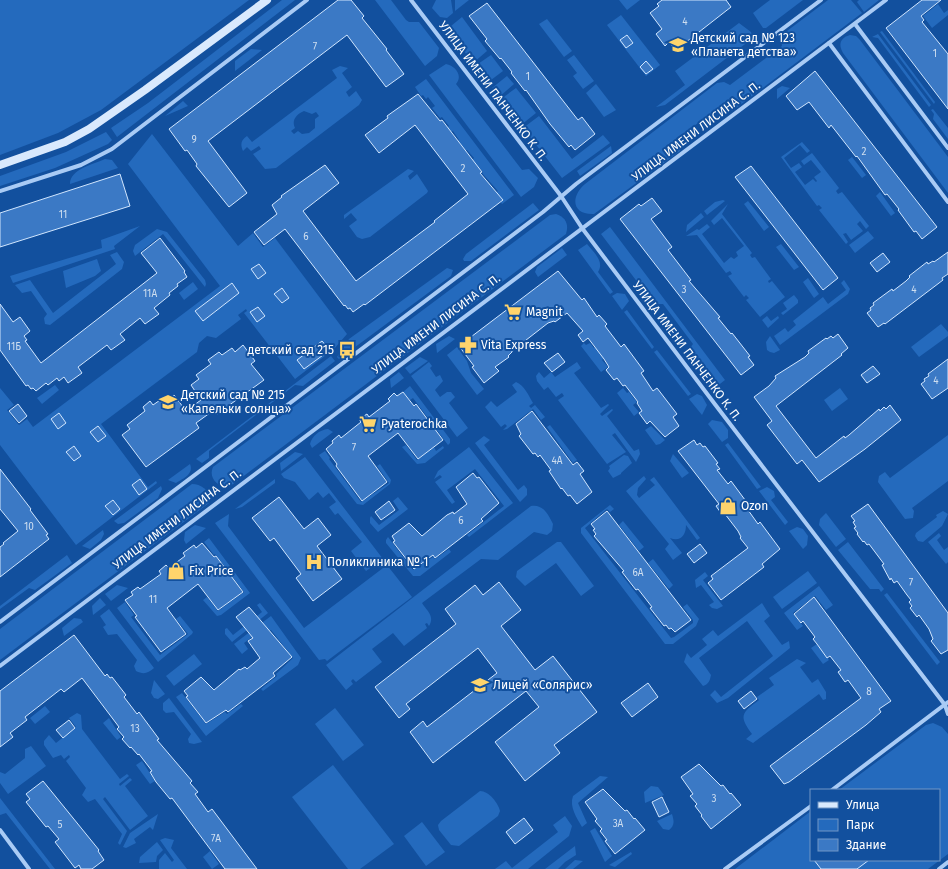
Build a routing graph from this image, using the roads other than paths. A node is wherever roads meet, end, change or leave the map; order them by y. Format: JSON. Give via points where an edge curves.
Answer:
{"nodes":[{"id":1,"x":267,"y":0,"type":"edge"},
{"id":2,"x":307,"y":0,"type":"edge"},
{"id":3,"x":410,"y":0,"type":"edge"},
{"id":4,"x":821,"y":0,"type":"edge"},
{"id":5,"x":886,"y":0,"type":"edge"},
{"id":6,"x":855,"y":24,"type":"junction"},
{"id":7,"x":829,"y":43,"type":"junction"},
{"id":8,"x":948,"y":148,"type":"edge"},
{"id":9,"x":0,"y":165,"type":"edge"},
{"id":10,"x":0,"y":191,"type":"edge"},
{"id":11,"x":561,"y":196,"type":"junction"},
{"id":12,"x":948,"y":202,"type":"edge"},
{"id":13,"x":582,"y":228,"type":"junction"},
{"id":14,"x":0,"y":622,"type":"edge"},
{"id":15,"x":0,"y":666,"type":"edge"},
{"id":16,"x":946,"y":703,"type":"edge"},
{"id":17,"x":948,"y":714,"type":"edge"},
{"id":18,"x":833,"y":789,"type":"edge"},
{"id":19,"x":810,"y":807,"type":"edge"},
{"id":20,"x":0,"y":830,"type":"edge"},
{"id":21,"x":948,"y":862,"type":"edge"},
{"id":22,"x":29,"y":869,"type":"edge"},
{"id":23,"x":725,"y":869,"type":"edge"},
{"id":24,"x":939,"y":869,"type":"edge"}],
"edges":[{"from":1,"to":9,"type":"main road","via":[[89,129],[64,142]]},
{"from":2,"to":10,"type":"street","via":[[112,148],[81,165]]},
{"from":3,"to":11,"type":"street","name":"УЛИЦА ИМЕНИ ПАНЧЕНКО К. П."},
{"from":4,"to":11,"type":"street","name":"УЛИЦА ИМЕНИ ЛИСИНА С. П."},
{"from":5,"to":6,"type":"street","name":"УЛИЦА ИМЕНИ ЛИСИНА С. П."},
{"from":6,"to":7,"type":"street","name":"УЛИЦА ИМЕНИ ЛИСИНА С. П."},
{"from":6,"to":8,"type":"street"},
{"from":7,"to":12,"type":"street"},
{"from":7,"to":13,"type":"street","name":"УЛИЦА ИМЕНИ ЛИСИНА С. П."},
{"from":11,"to":13,"type":"street","name":"УЛИЦА ИМЕНИ ПАНЧЕНКО К. П."},
{"from":11,"to":14,"type":"street","name":"УЛИЦА ИМЕНИ ЛИСИНА С. П."},
{"from":13,"to":15,"type":"street","name":"УЛИЦА ИМЕНИ ЛИСИНА С. П."},
{"from":13,"to":16,"type":"street","name":"УЛИЦА ИМЕНИ ПАНЧЕНКО К. П."},
{"from":16,"to":17,"type":"street","name":"УЛИЦА ИМЕНИ ПАНЧЕНКО К. П."},
{"from":16,"to":18,"type":"street"},
{"from":19,"to":23,"type":"street"},
{"from":20,"to":22,"type":"street"},
{"from":21,"to":24,"type":"street"}]}
